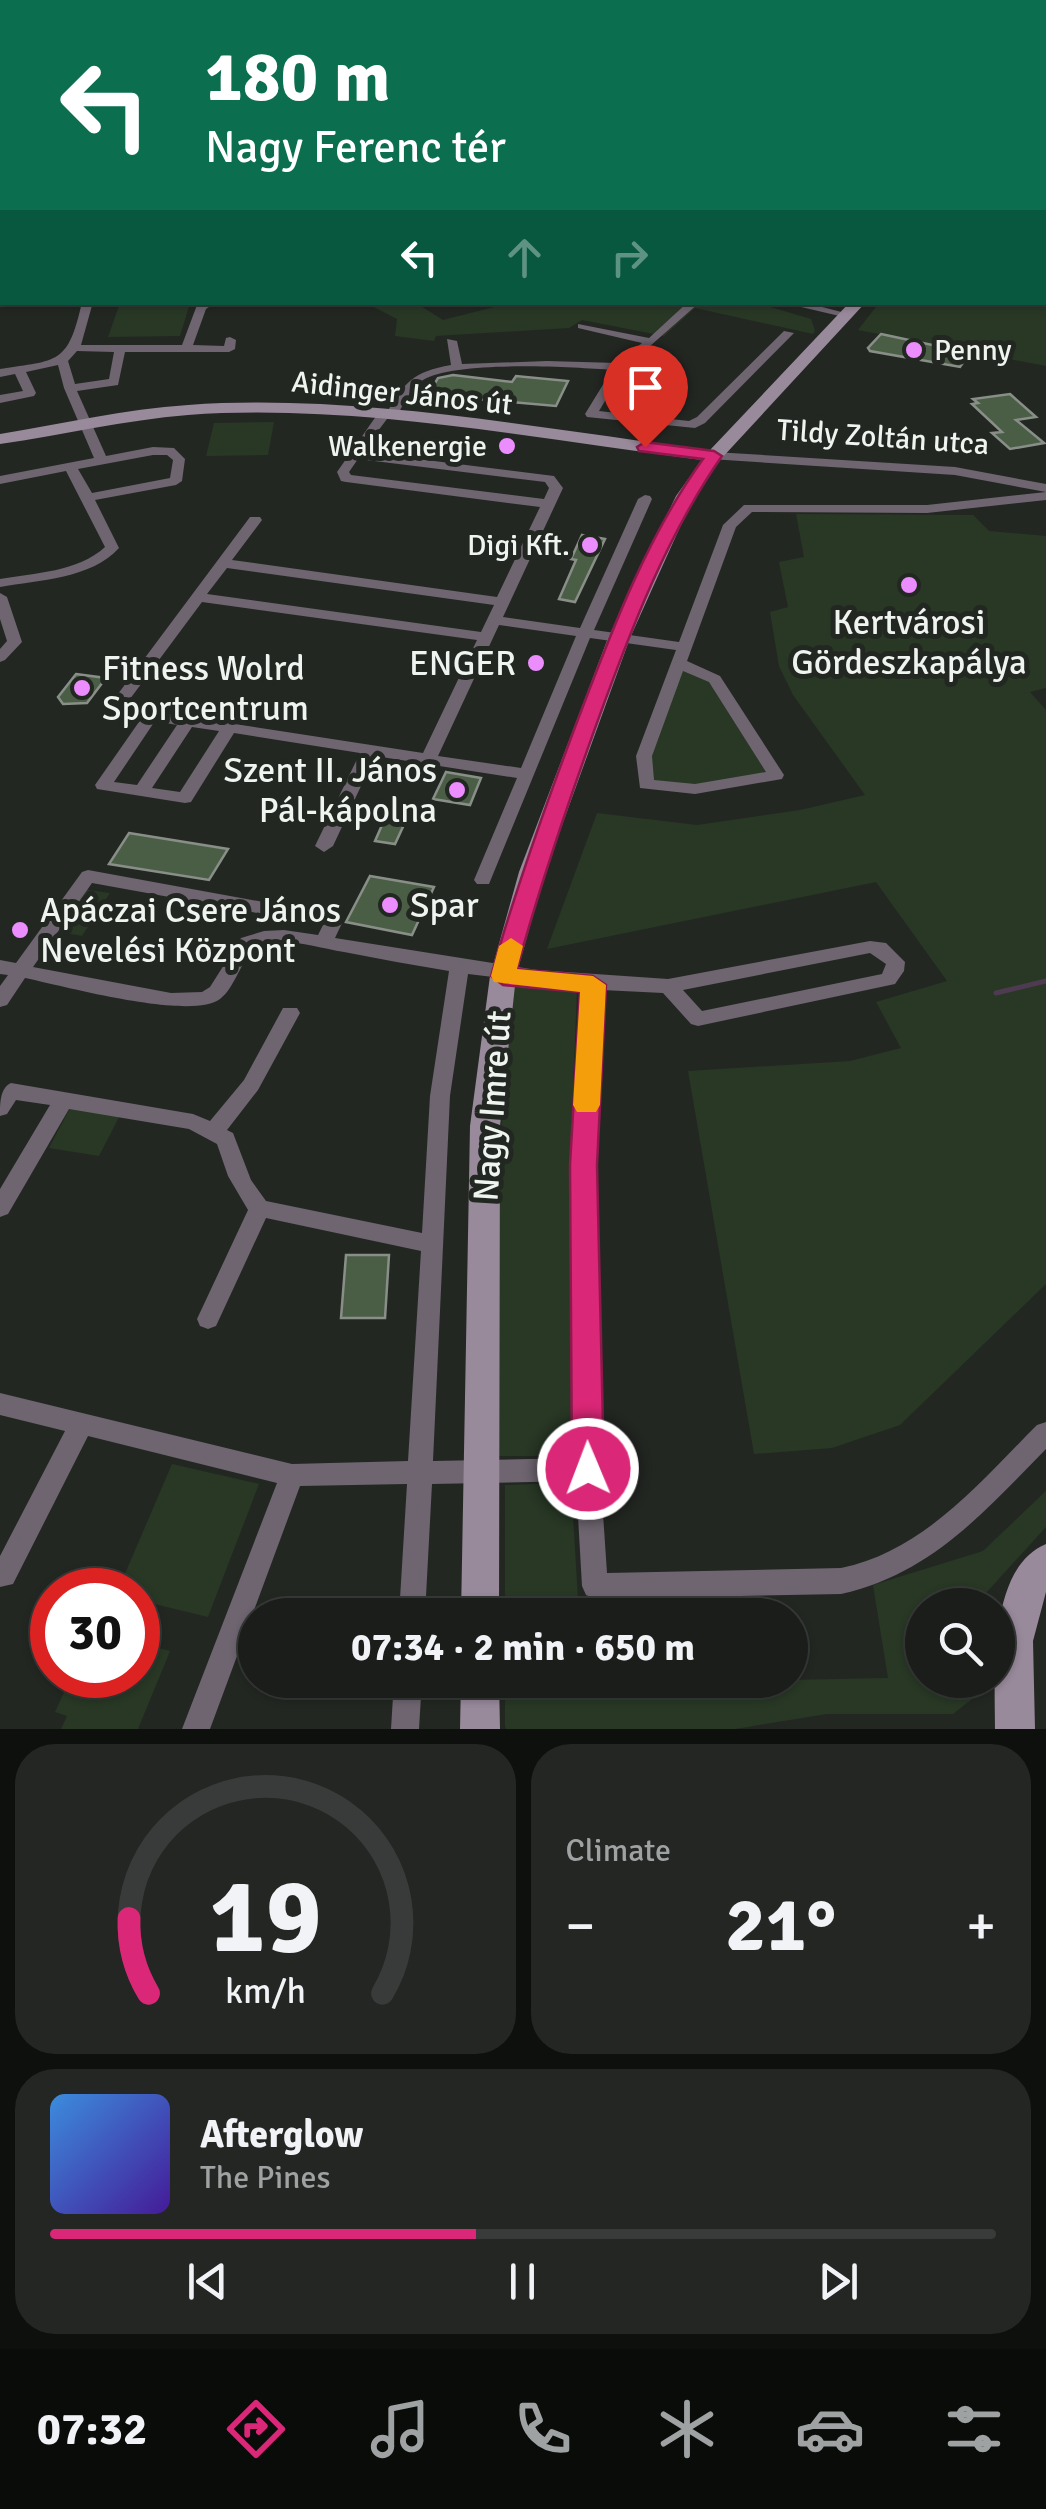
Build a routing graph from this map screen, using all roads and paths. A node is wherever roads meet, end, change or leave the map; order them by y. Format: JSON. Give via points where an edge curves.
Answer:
{"nodes":[{"id":1,"x":87,"y":305,"type":"edge"},
{"id":2,"x":204,"y":305,"type":"edge"},
{"id":3,"x":692,"y":305,"type":"edge"},
{"id":4,"x":790,"y":305,"type":"edge"},
{"id":5,"x":818,"y":305,"type":"edge"},
{"id":6,"x":853,"y":308,"type":"edge"},
{"id":7,"x":582,"y":326,"type":"dead end"},
{"id":8,"x":788,"y":333,"type":"dead end"},
{"id":9,"x":828,"y":338,"type":"junction"},
{"id":10,"x":230,"y":340,"type":"dead end"},
{"id":11,"x":451,"y":342,"type":"dead end"},
{"id":12,"x":651,"y":342,"type":"junction"},
{"id":13,"x":77,"y":348,"type":"junction"},
{"id":14,"x":120,"y":348,"type":"junction"},
{"id":15,"x":186,"y":349,"type":"junction"},
{"id":16,"x":63,"y":362,"type":"junction"},
{"id":17,"x":620,"y":367,"type":"junction"},
{"id":18,"x":457,"y":368,"type":"junction"},
{"id":19,"x":19,"y":369,"type":"junction"},
{"id":20,"x":0,"y":372,"type":"edge"},
{"id":21,"x":70,"y":388,"type":"junction"},
{"id":22,"x":605,"y":392,"type":"junction"},
{"id":23,"x":0,"y":399,"type":"edge"},
{"id":24,"x":387,"y":416,"type":"junction"},
{"id":25,"x":85,"y":424,"type":"junction"},
{"id":26,"x":0,"y":439,"type":"edge"},
{"id":27,"x":354,"y":454,"type":"junction"},
{"id":28,"x":102,"y":460,"type":"junction"},
{"id":29,"x":70,"y":466,"type":"junction"},
{"id":30,"x":705,"y":467,"type":"junction"},
{"id":31,"x":0,"y":480,"type":"edge"},
{"id":32,"x":1046,"y":488,"type":"edge"},
{"id":33,"x":1046,"y":496,"type":"edge"},
{"id":34,"x":88,"y":498,"type":"junction"},
{"id":35,"x":645,"y":499,"type":"dead end"},
{"id":36,"x":549,"y":504,"type":"junction"},
{"id":37,"x":254,"y":520,"type":"dead end"},
{"id":38,"x":222,"y":564,"type":"junction"},
{"id":39,"x":0,"y":583,"type":"edge"},
{"id":40,"x":198,"y":596,"type":"junction"},
{"id":41,"x":0,"y":597,"type":"edge"},
{"id":42,"x":500,"y":602,"type":"junction"},
{"id":43,"x":492,"y":620,"type":"junction"},
{"id":44,"x":585,"y":634,"type":"junction"},
{"id":45,"x":484,"y":636,"type":"junction"},
{"id":46,"x":618,"y":638,"type":"junction"},
{"id":47,"x":681,"y":655,"type":"junction"},
{"id":48,"x":0,"y":657,"type":"edge"},
{"id":49,"x":151,"y":716,"type":"junction"},
{"id":50,"x":187,"y":722,"type":"junction"},
{"id":51,"x":229,"y":728,"type":"junction"},
{"id":52,"x":370,"y":749,"type":"junction"},
{"id":53,"x":429,"y":758,"type":"junction"},
{"id":54,"x":525,"y":774,"type":"junction"},
{"id":55,"x":142,"y":791,"type":"junction"},
{"id":56,"x":324,"y":846,"type":"dead end"},
{"id":57,"x":483,"y":880,"type":"dead end"},
{"id":58,"x":324,"y":942,"type":"junction"},
{"id":59,"x":0,"y":966,"type":"edge"},
{"id":60,"x":459,"y":968,"type":"junction"},
{"id":61,"x":21,"y":971,"type":"junction"},
{"id":62,"x":503,"y":976,"type":"junction"},
{"id":63,"x":593,"y":985,"type":"junction"},
{"id":64,"x":668,"y":986,"type":"junction"},
{"id":65,"x":0,"y":1000,"type":"edge"},
{"id":66,"x":290,"y":1013,"type":"dead end"},
{"id":67,"x":64,"y":1100,"type":"junction"},
{"id":68,"x":0,"y":1108,"type":"edge"},
{"id":69,"x":215,"y":1130,"type":"junction"},
{"id":70,"x":0,"y":1208,"type":"edge"},
{"id":71,"x":260,"y":1208,"type":"junction"},
{"id":72,"x":431,"y":1244,"type":"junction"},
{"id":73,"x":208,"y":1319,"type":"dead end"},
{"id":74,"x":0,"y":1404,"type":"edge"},
{"id":75,"x":82,"y":1424,"type":"junction"},
{"id":76,"x":1046,"y":1433,"type":"edge"},
{"id":77,"x":588,"y":1469,"type":"junction"},
{"id":78,"x":422,"y":1472,"type":"junction"},
{"id":79,"x":480,"y":1473,"type":"junction"},
{"id":80,"x":292,"y":1475,"type":"junction"},
{"id":81,"x":1046,"y":1562,"type":"edge"},
{"id":82,"x":0,"y":1574,"type":"edge"},
{"id":83,"x":413,"y":1598,"type":"edge"},
{"id":84,"x":480,"y":1598,"type":"edge"},
{"id":85,"x":407,"y":1698,"type":"edge"},
{"id":86,"x":480,"y":1698,"type":"edge"},
{"id":87,"x":481,"y":1728,"type":"edge"},
{"id":88,"x":196,"y":1729,"type":"edge"},
{"id":89,"x":405,"y":1729,"type":"edge"},
{"id":90,"x":1015,"y":1729,"type":"edge"}],
"edges":[{"from":1,"to":13,"type":"street"},
{"from":2,"to":15,"type":"street"},
{"from":3,"to":12,"type":"street"},
{"from":4,"to":9,"type":"street","via":[[816,317]]},
{"from":5,"to":6,"type":"street"},
{"from":6,"to":9,"type":"street","name":"Nagy Imre út"},
{"from":7,"to":12,"type":"street"},
{"from":8,"to":22,"type":"street","via":[[691,425],[591,414]]},
{"from":9,"to":30,"type":"street","name":"Nagy Imre út"},
{"from":10,"to":15,"type":"street","via":[[228,349]]},
{"from":11,"to":18,"type":"street"},
{"from":12,"to":17,"type":"street"},
{"from":13,"to":14,"type":"street"},
{"from":13,"to":16,"type":"street"},
{"from":14,"to":15,"type":"street"},
{"from":14,"to":21,"type":"street","via":[[114,382]]},
{"from":16,"to":19,"type":"street"},
{"from":16,"to":21,"type":"street"},
{"from":17,"to":18,"type":"street"},
{"from":17,"to":22,"type":"street"},
{"from":18,"to":24,"type":"street","via":[[418,378]]},
{"from":19,"to":20,"type":"street"},
{"from":19,"to":23,"type":"street","via":[[30,394]]},
{"from":21,"to":25,"type":"street"},
{"from":22,"to":22,"type":"street","via":[[589,390]]},
{"from":24,"to":25,"type":"street","name":"Aidinger János út","via":[[229,407]]},
{"from":24,"to":27,"type":"street"},
{"from":24,"to":30,"type":"street","name":"Aidinger János út","via":[[645,447]]},
{"from":25,"to":26,"type":"street","name":"Aidinger János út"},
{"from":25,"to":28,"type":"street"},
{"from":27,"to":36,"type":"street","via":[[549,479],[556,488]]},
{"from":27,"to":36,"type":"street","via":[[346,478]]},
{"from":28,"to":29,"type":"street"},
{"from":28,"to":34,"type":"street","via":[[153,451],[179,460],[176,481]]},
{"from":29,"to":31,"type":"street"},
{"from":29,"to":34,"type":"street"},
{"from":30,"to":32,"type":"street","name":"Tildy Zoltán utca","via":[[955,471]]},
{"from":30,"to":46,"type":"street","name":"Nagy Imre út"},
{"from":33,"to":47,"type":"street","name":"Tildy Zoltán utca","via":[[927,509],[744,511],[730,526]]},
{"from":34,"to":39,"type":"street","via":[[110,538],[108,554]]},
{"from":35,"to":44,"type":"street"},
{"from":36,"to":42,"type":"street"},
{"from":37,"to":38,"type":"street"},
{"from":38,"to":40,"type":"street"},
{"from":38,"to":42,"type":"street"},
{"from":40,"to":45,"type":"street"},
{"from":40,"to":49,"type":"street","via":[[114,710]]},
{"from":41,"to":48,"type":"street","via":[[15,642]]},
{"from":42,"to":43,"type":"street"},
{"from":43,"to":44,"type":"street"},
{"from":43,"to":45,"type":"street"},
{"from":44,"to":46,"type":"street"},
{"from":44,"to":54,"type":"street"},
{"from":45,"to":53,"type":"street"},
{"from":46,"to":47,"type":"street"},
{"from":46,"to":62,"type":"street","name":"Nagy Imre út","via":[[532,872]]},
{"from":47,"to":47,"type":"street","via":[[644,756],[646,784],[695,789],[776,775],[715,679]]},
{"from":49,"to":50,"type":"street"},
{"from":49,"to":55,"type":"street","via":[[103,785]]},
{"from":50,"to":51,"type":"street"},
{"from":50,"to":55,"type":"street"},
{"from":51,"to":52,"type":"street"},
{"from":51,"to":55,"type":"street","via":[[185,798]]},
{"from":52,"to":53,"type":"street"},
{"from":52,"to":56,"type":"street"},
{"from":53,"to":54,"type":"street"},
{"from":54,"to":57,"type":"street"},
{"from":58,"to":60,"type":"street"},
{"from":58,"to":61,"type":"street","via":[[284,936],[248,944],[220,988],[205,999],[172,1000]]},
{"from":58,"to":61,"type":"street","via":[[334,921],[88,876]]},
{"from":59,"to":61,"type":"street"},
{"from":60,"to":62,"type":"street"},
{"from":60,"to":72,"type":"street","name":"Nagy Imre út","via":[[440,1096]]},
{"from":61,"to":65,"type":"street"},
{"from":62,"to":63,"type":"street"},
{"from":62,"to":79,"type":"street","name":"Nagy Imre út","via":[[485,1126]]},
{"from":63,"to":64,"type":"street"},
{"from":63,"to":77,"type":"street","via":[[584,1165]]},
{"from":64,"to":64,"type":"street","via":[[870,948],[896,962],[888,978],[698,1019]]},
{"from":66,"to":69,"type":"street","via":[[251,1085]]},
{"from":67,"to":68,"type":"street","via":[[11,1090]]},
{"from":67,"to":69,"type":"street"},
{"from":67,"to":70,"type":"street"},
{"from":69,"to":71,"type":"street","via":[[226,1139],[234,1169]]},
{"from":71,"to":72,"type":"street"},
{"from":71,"to":73,"type":"street"},
{"from":72,"to":78,"type":"street","name":"Nagy Imre út"},
{"from":74,"to":75,"type":"street"},
{"from":75,"to":80,"type":"street"},
{"from":75,"to":82,"type":"street"},
{"from":76,"to":77,"type":"street","via":[[964,1515],[905,1558],[841,1580],[594,1586]]},
{"from":77,"to":79,"type":"street"},
{"from":78,"to":79,"type":"street"},
{"from":78,"to":80,"type":"street"},
{"from":78,"to":83,"type":"street","name":"Nagy Imre út"},
{"from":79,"to":84,"type":"street","name":"Nagy Imre út"},
{"from":80,"to":88,"type":"street"},
{"from":81,"to":90,"type":"street","via":[[1028,1580],[1016,1619]]},
{"from":85,"to":89,"type":"street"},
{"from":86,"to":87,"type":"street"}]}
